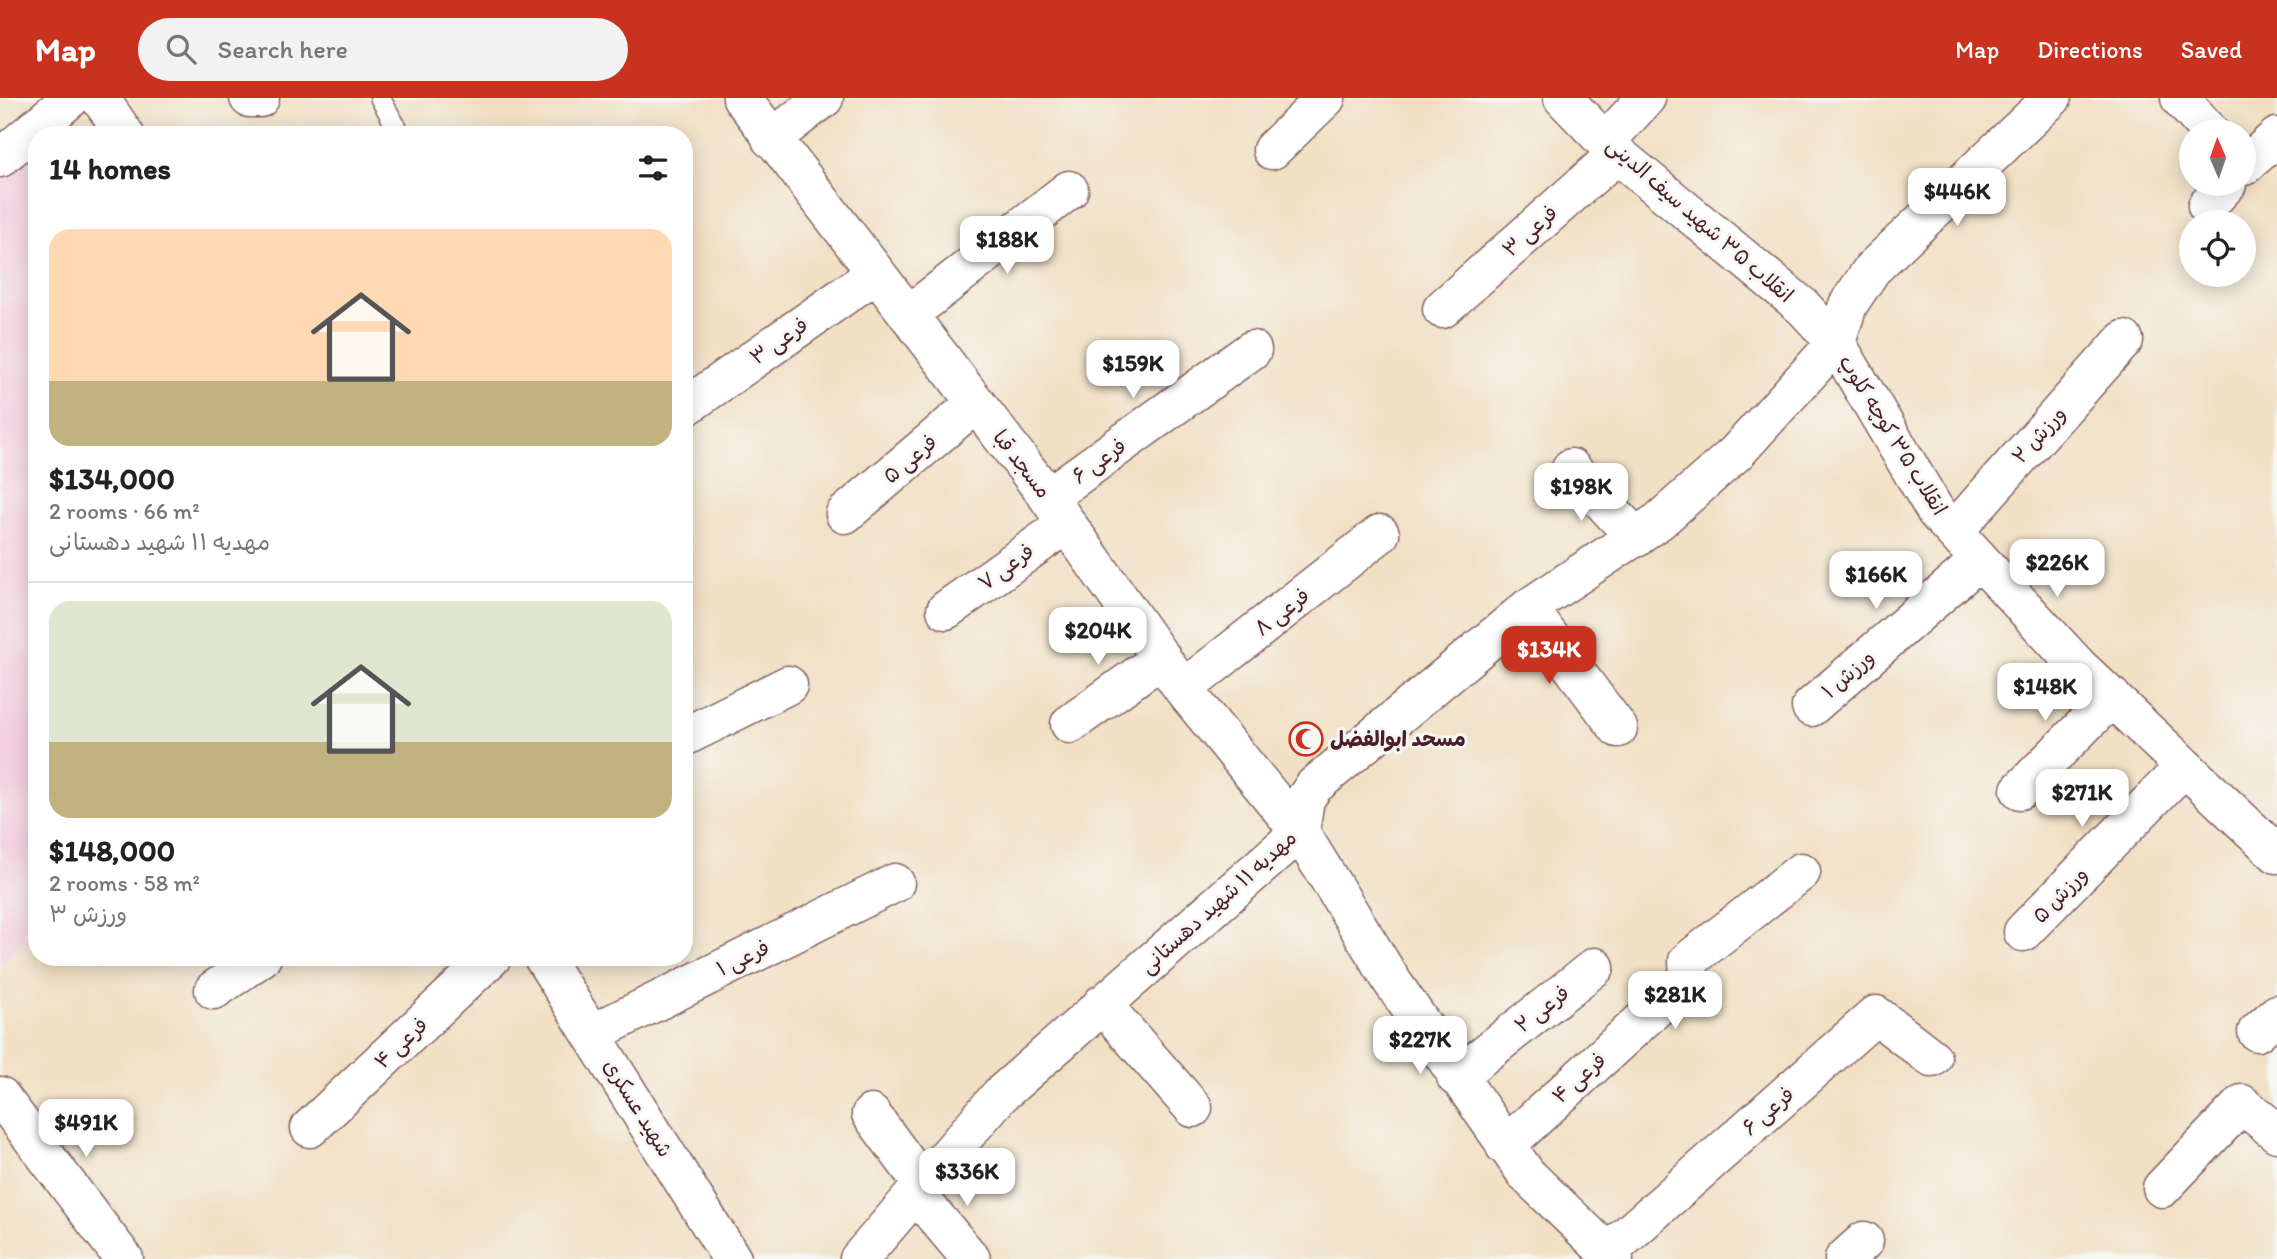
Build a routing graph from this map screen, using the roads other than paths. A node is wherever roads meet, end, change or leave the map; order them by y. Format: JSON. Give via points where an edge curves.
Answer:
{"nodes":[{"id":1,"x":71,"y":98,"type":"edge"},
{"id":2,"x":100,"y":98,"type":"edge"},
{"id":3,"x":249,"y":98,"type":"edge"},
{"id":4,"x":260,"y":98,"type":"edge"},
{"id":5,"x":380,"y":98,"type":"edge"},
{"id":6,"x":742,"y":98,"type":"edge"},
{"id":7,"x":824,"y":98,"type":"edge"},
{"id":8,"x":1326,"y":98,"type":"edge"},
{"id":9,"x":1563,"y":98,"type":"edge"},
{"id":10,"x":1646,"y":98,"type":"edge"},
{"id":11,"x":2052,"y":98,"type":"edge"},
{"id":12,"x":2180,"y":98,"type":"edge"},
{"id":13,"x":2198,"y":119,"type":"edge"},
{"id":14,"x":38,"y":126,"type":"edge"},
{"id":15,"x":119,"y":126,"type":"edge"},
{"id":16,"x":396,"y":126,"type":"edge"},
{"id":17,"x":28,"y":134,"type":"edge"},
{"id":18,"x":2277,"y":137,"type":"edge"},
{"id":19,"x":771,"y":139,"type":"junction"},
{"id":20,"x":1612,"y":147,"type":"junction"},
{"id":21,"x":1272,"y":150,"type":"dead end"},
{"id":22,"x":2256,"y":155,"type":"edge"},
{"id":23,"x":0,"y":158,"type":"edge"},
{"id":24,"x":1069,"y":190,"type":"dead end"},
{"id":25,"x":875,"y":274,"type":"junction"},
{"id":26,"x":1442,"y":309,"type":"dead end"},
{"id":27,"x":908,"y":315,"type":"junction"},
{"id":28,"x":2124,"y":340,"type":"dead end"},
{"id":29,"x":1836,"y":343,"type":"junction"},
{"id":30,"x":1252,"y":350,"type":"dead end"},
{"id":31,"x":693,"y":402,"type":"edge"},
{"id":32,"x":975,"y":404,"type":"junction"},
{"id":33,"x":1571,"y":468,"type":"dead end"},
{"id":34,"x":1057,"y":510,"type":"junction"},
{"id":35,"x":845,"y":514,"type":"dead end"},
{"id":36,"x":1954,"y":531,"type":"junction"},
{"id":37,"x":1380,"y":534,"type":"dead end"},
{"id":38,"x":1636,"y":538,"type":"junction"},
{"id":39,"x":1980,"y":560,"type":"junction"},
{"id":40,"x":1528,"y":608,"type":"junction"},
{"id":41,"x":946,"y":610,"type":"dead end"},
{"id":42,"x":1162,"y":658,"type":"junction"},
{"id":43,"x":788,"y":685,"type":"dead end"},
{"id":44,"x":1184,"y":689,"type":"junction"},
{"id":45,"x":2112,"y":697,"type":"junction"},
{"id":46,"x":1811,"y":707,"type":"dead end"},
{"id":47,"x":1070,"y":724,"type":"dead end"},
{"id":48,"x":1618,"y":728,"type":"dead end"},
{"id":49,"x":693,"y":732,"type":"edge"},
{"id":50,"x":2184,"y":767,"type":"junction"},
{"id":51,"x":2021,"y":790,"type":"dead end"},
{"id":52,"x":1300,"y":832,"type":"junction"},
{"id":53,"x":2277,"y":854,"type":"edge"},
{"id":54,"x":1801,"y":872,"type":"dead end"},
{"id":55,"x":895,"y":883,"type":"dead end"},
{"id":56,"x":2023,"y":932,"type":"dead end"},
{"id":57,"x":249,"y":966,"type":"edge"},
{"id":58,"x":482,"y":966,"type":"edge"},
{"id":59,"x":549,"y":966,"type":"edge"},
{"id":60,"x":1595,"y":967,"type":"dead end"},
{"id":61,"x":214,"y":990,"type":"dead end"},
{"id":62,"x":1102,"y":1004,"type":"junction"},
{"id":63,"x":591,"y":1034,"type":"junction"},
{"id":64,"x":1932,"y":1058,"type":"dead end"},
{"id":65,"x":1456,"y":1077,"type":"junction"},
{"id":66,"x":0,"y":1096,"type":"edge"},
{"id":67,"x":1193,"y":1108,"type":"dead end"},
{"id":68,"x":871,"y":1114,"type":"dead end"},
{"id":69,"x":310,"y":1128,"type":"dead end"},
{"id":70,"x":2277,"y":1133,"type":"edge"},
{"id":71,"x":1505,"y":1146,"type":"junction"},
{"id":72,"x":2161,"y":1188,"type":"dead end"},
{"id":73,"x":921,"y":1191,"type":"junction"},
{"id":74,"x":1610,"y":1256,"type":"edge"},
{"id":75,"x":124,"y":1259,"type":"edge"},
{"id":76,"x":732,"y":1259,"type":"edge"},
{"id":77,"x":859,"y":1259,"type":"edge"},
{"id":78,"x":971,"y":1259,"type":"edge"}],
"edges":[{"from":1,"to":14,"type":"street"},
{"from":2,"to":15,"type":"street"},
{"from":3,"to":4,"type":"street"},
{"from":5,"to":16,"type":"lane"},
{"from":6,"to":19,"type":"street","name":"مسجد قبا"},
{"from":7,"to":19,"type":"street"},
{"from":8,"to":21,"type":"street"},
{"from":9,"to":20,"type":"street","name":"انقلاب ۳۵ شهید سیف الدینی"},
{"from":10,"to":20,"type":"street"},
{"from":11,"to":29,"type":"street","via":[[1872,269],[1847,305]]},
{"from":12,"to":13,"type":"street"},
{"from":17,"to":23,"type":"street"},
{"from":18,"to":22,"type":"street"},
{"from":19,"to":25,"type":"street","name":"مسجد قبا"},
{"from":20,"to":26,"type":"street","name":"فرعی ۳"},
{"from":20,"to":29,"type":"street","name":"انقلاب ۳۵ شهید سیف الدینی","via":[[1803,307]]},
{"from":24,"to":27,"type":"street"},
{"from":25,"to":27,"type":"street","name":"مسجد قبا"},
{"from":25,"to":31,"type":"street","name":"فرعی ۳"},
{"from":27,"to":32,"type":"street","name":"مسجد قبا"},
{"from":28,"to":36,"type":"street","name":"ورزش ۲"},
{"from":29,"to":36,"type":"street","name":"انقلاب ۳۵ کوچه کلوپ","via":[[1937,512]]},
{"from":29,"to":38,"type":"street","name":"مهدیه ۱۱ شهید دهستانی","via":[[1736,453]]},
{"from":30,"to":34,"type":"street","name":"فرعی ۶"},
{"from":32,"to":34,"type":"street","name":"مسجد قبا"},
{"from":32,"to":35,"type":"street","name":"فرعی ۵"},
{"from":33,"to":38,"type":"street"},
{"from":34,"to":41,"type":"street","name":"فرعی ۷"},
{"from":34,"to":42,"type":"street","name":"مسجد قبا"},
{"from":36,"to":39,"type":"street","name":"انقلاب ۳۵ کوچه کلوپ"},
{"from":37,"to":44,"type":"street","name":"فرعی ۸"},
{"from":38,"to":40,"type":"street","name":"مهدیه ۱۱ شهید دهستانی"},
{"from":39,"to":45,"type":"street","name":"انقلاب ۳۵ کوچه کلوپ"},
{"from":39,"to":46,"type":"street","name":"ورزش ۱"},
{"from":40,"to":48,"type":"street"},
{"from":40,"to":52,"type":"street","name":"مهدیه ۱۱ شهید دهستانی","via":[[1314,786],[1305,799]]},
{"from":42,"to":44,"type":"street","name":"مسجد قبا"},
{"from":42,"to":47,"type":"street"},
{"from":43,"to":49,"type":"street"},
{"from":44,"to":52,"type":"street","name":"مسجد قبا"},
{"from":45,"to":50,"type":"street","name":"انقلاب ۳۵ کوچه کلوپ"},
{"from":45,"to":51,"type":"street"},
{"from":50,"to":53,"type":"street","name":"انقلاب ۳۵ کوچه کلوپ"},
{"from":50,"to":56,"type":"street","name":"ورزش ۵"},
{"from":52,"to":62,"type":"street","name":"مهدیه ۱۱ شهید دهستانی"},
{"from":52,"to":65,"type":"street","name":"مسجد قبا"},
{"from":54,"to":71,"type":"street","name":"فرعی ۴","via":[[1688,961],[1689,978]]},
{"from":55,"to":63,"type":"street","name":"فرعی ۱"},
{"from":57,"to":61,"type":"street"},
{"from":58,"to":69,"type":"street","name":"فرعی ۴"},
{"from":59,"to":63,"type":"street","name":"شهید عسکری"},
{"from":60,"to":65,"type":"street","name":"فرعی ۲"},
{"from":62,"to":67,"type":"street"},
{"from":62,"to":73,"type":"street","name":"مهدیه ۱۱ شهید دهستانی","via":[[1000,1095]]},
{"from":63,"to":76,"type":"street","name":"شهید عسکری"},
{"from":64,"to":74,"type":"street","name":"فرعی ۶","via":[[1876,1015]]},
{"from":65,"to":71,"type":"street","name":"مسجد قبا"},
{"from":66,"to":75,"type":"street"},
{"from":68,"to":73,"type":"street"},
{"from":70,"to":72,"type":"street","via":[[2242,1104]]},
{"from":71,"to":74,"type":"street","name":"مسجد قبا","via":[[1527,1175]]},
{"from":73,"to":77,"type":"street","name":"مهدیه ۱۱ شهید دهستانی"},
{"from":73,"to":78,"type":"street"}]}
